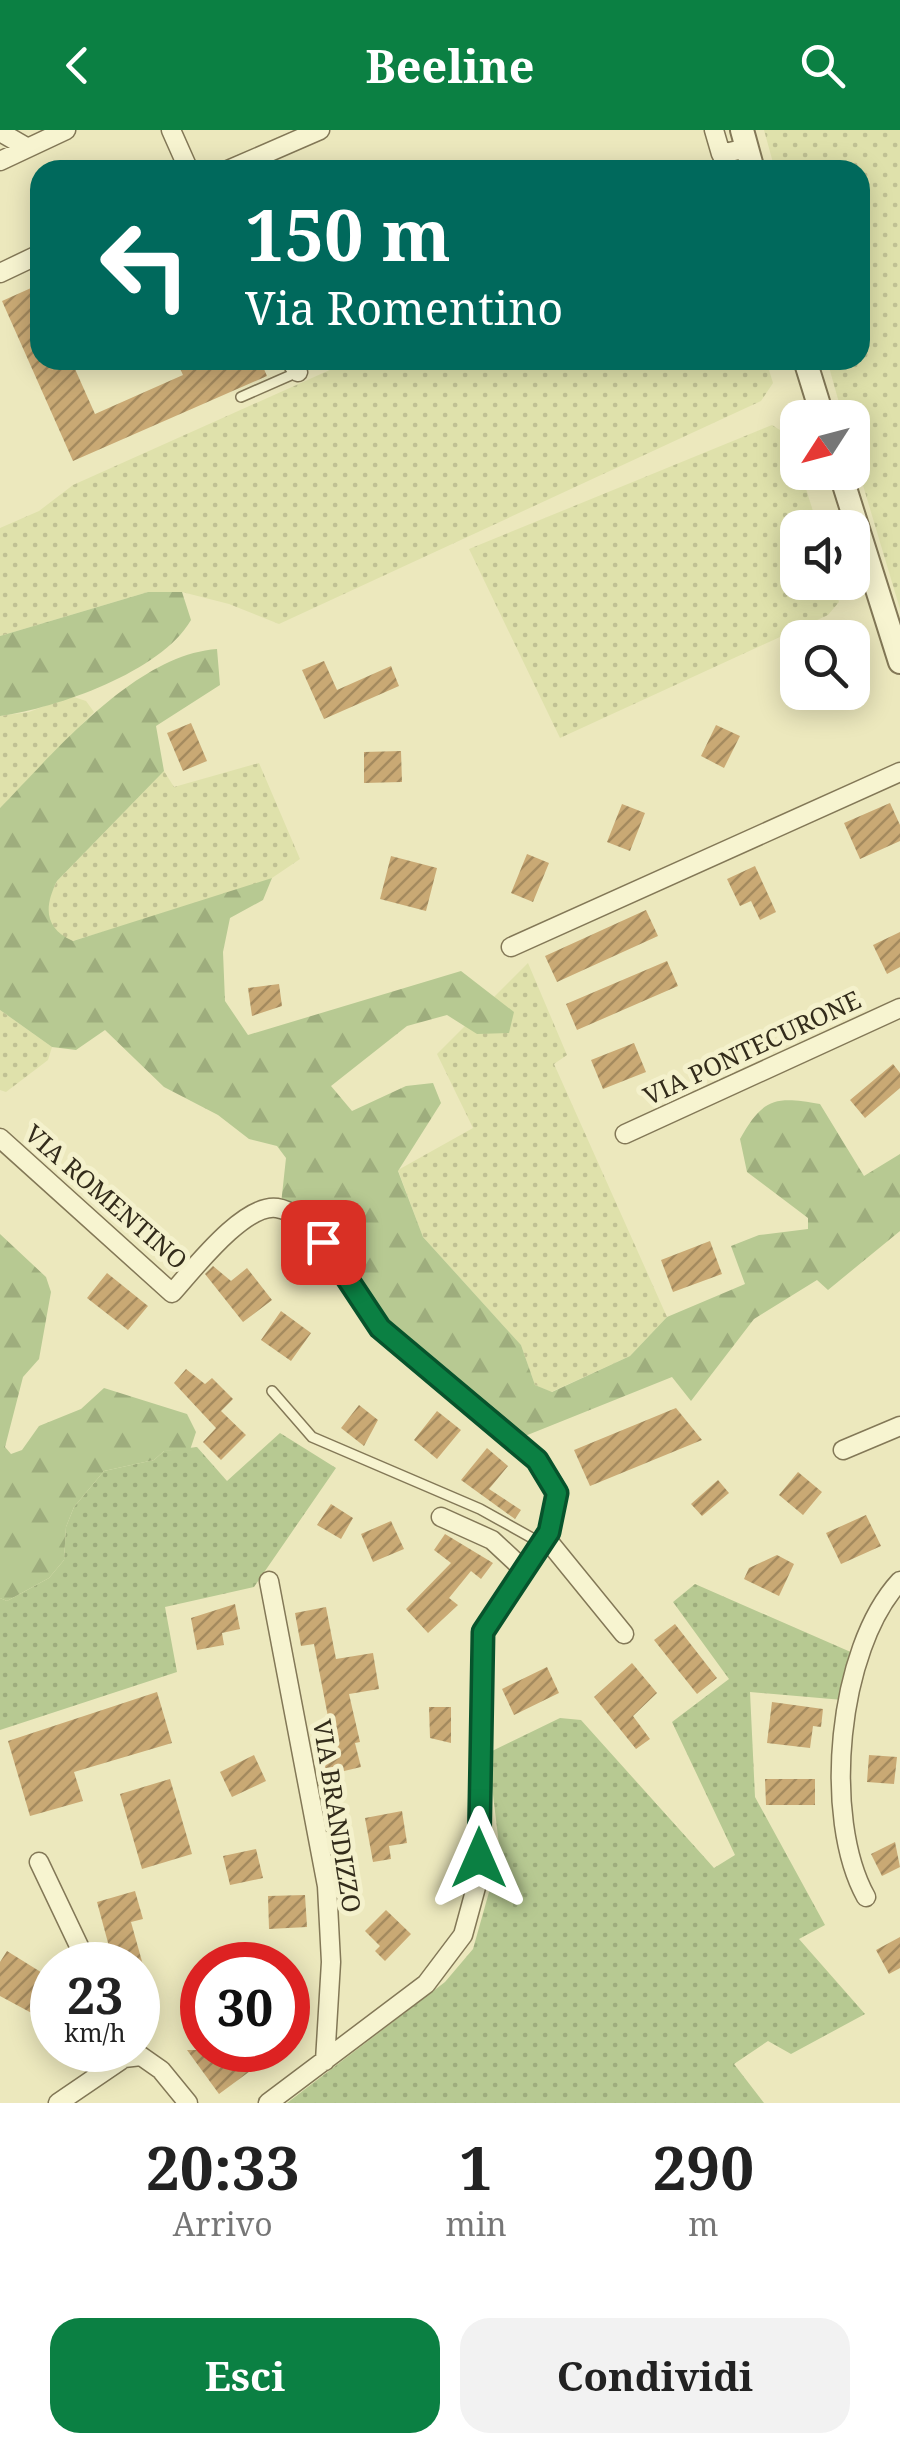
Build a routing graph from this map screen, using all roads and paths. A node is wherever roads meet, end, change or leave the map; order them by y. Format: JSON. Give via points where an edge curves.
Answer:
{"nodes":[{"id":1,"x":66,"y":130,"type":"edge"},
{"id":2,"x":170,"y":130,"type":"edge"},
{"id":3,"x":320,"y":130,"type":"edge"},
{"id":4,"x":714,"y":130,"type":"edge"},
{"id":5,"x":0,"y":132,"type":"edge"},
{"id":6,"x":28,"y":148,"type":"junction"},
{"id":7,"x":748,"y":149,"type":"edge"},
{"id":8,"x":183,"y":160,"type":"edge"},
{"id":9,"x":251,"y":160,"type":"edge"},
{"id":10,"x":0,"y":161,"type":"edge"},
{"id":11,"x":30,"y":258,"type":"edge"},
{"id":12,"x":0,"y":272,"type":"edge"},
{"id":13,"x":287,"y":370,"type":"edge"},
{"id":14,"x":808,"y":370,"type":"edge"},
{"id":15,"x":241,"y":398,"type":"dead end"},
{"id":16,"x":817,"y":400,"type":"edge"},
{"id":17,"x":846,"y":490,"type":"edge"},
{"id":18,"x":900,"y":662,"type":"edge"},
{"id":19,"x":900,"y":772,"type":"edge"},
{"id":20,"x":511,"y":947,"type":"dead end"},
{"id":21,"x":900,"y":1008,"type":"edge"},
{"id":22,"x":624,"y":1134,"type":"dead end"},
{"id":23,"x":0,"y":1138,"type":"edge"},
{"id":24,"x":272,"y":1391,"type":"dead end"},
{"id":25,"x":900,"y":1426,"type":"edge"},
{"id":26,"x":843,"y":1450,"type":"dead end"},
{"id":27,"x":442,"y":1516,"type":"dead end"},
{"id":28,"x":542,"y":1540,"type":"junction"},
{"id":29,"x":522,"y":1568,"type":"junction"},
{"id":30,"x":900,"y":1580,"type":"edge"},
{"id":31,"x":269,"y":1582,"type":"dead end"},
{"id":32,"x":624,"y":1634,"type":"dead end"},
{"id":33,"x":39,"y":1862,"type":"dead end"},
{"id":34,"x":866,"y":1897,"type":"dead end"},
{"id":35,"x":77,"y":1942,"type":"edge"},
{"id":36,"x":324,"y":2061,"type":"junction"},
{"id":37,"x":160,"y":2069,"type":"edge"},
{"id":38,"x":103,"y":2072,"type":"edge"},
{"id":39,"x":58,"y":2103,"type":"edge"},
{"id":40,"x":188,"y":2103,"type":"edge"},
{"id":41,"x":268,"y":2103,"type":"edge"}],
"edges":[{"from":1,"to":6,"type":"street"},
{"from":2,"to":8,"type":"street"},
{"from":3,"to":9,"type":"street"},
{"from":4,"to":7,"type":"street","via":[[722,154]]},
{"from":5,"to":6,"type":"street"},
{"from":6,"to":10,"type":"street"},
{"from":11,"to":12,"type":"street"},
{"from":13,"to":15,"type":"lane"},
{"from":14,"to":16,"type":"street"},
{"from":17,"to":18,"type":"street"},
{"from":19,"to":20,"type":"street"},
{"from":21,"to":22,"type":"street","name":"VIA PONTECURONE"},
{"from":23,"to":28,"type":"street","name":"VIA ROMENTINO","via":[[172,1292],[259,1210],[277,1208],[299,1218],[392,1340],[546,1471],[558,1506]]},
{"from":24,"to":28,"type":"lane","via":[[312,1436]]},
{"from":25,"to":26,"type":"street"},
{"from":27,"to":29,"type":"street","via":[[492,1540]]},
{"from":28,"to":29,"type":"street","name":"VIA ROMENTINO"},
{"from":28,"to":32,"type":"street"},
{"from":29,"to":36,"type":"street","name":"VIA ROMENTINO","via":[[480,1645],[478,1880],[462,1935],[426,1984]]},
{"from":30,"to":34,"type":"street","via":[[872,1625],[844,1732],[844,1840]]},
{"from":31,"to":36,"type":"street","name":"VIA BRANDIZZO","via":[[326,1886],[331,1962]]},
{"from":33,"to":35,"type":"street"},
{"from":36,"to":41,"type":"street","name":"VIA ROMENTINO"},
{"from":37,"to":40,"type":"street"},
{"from":38,"to":39,"type":"street"}]}
